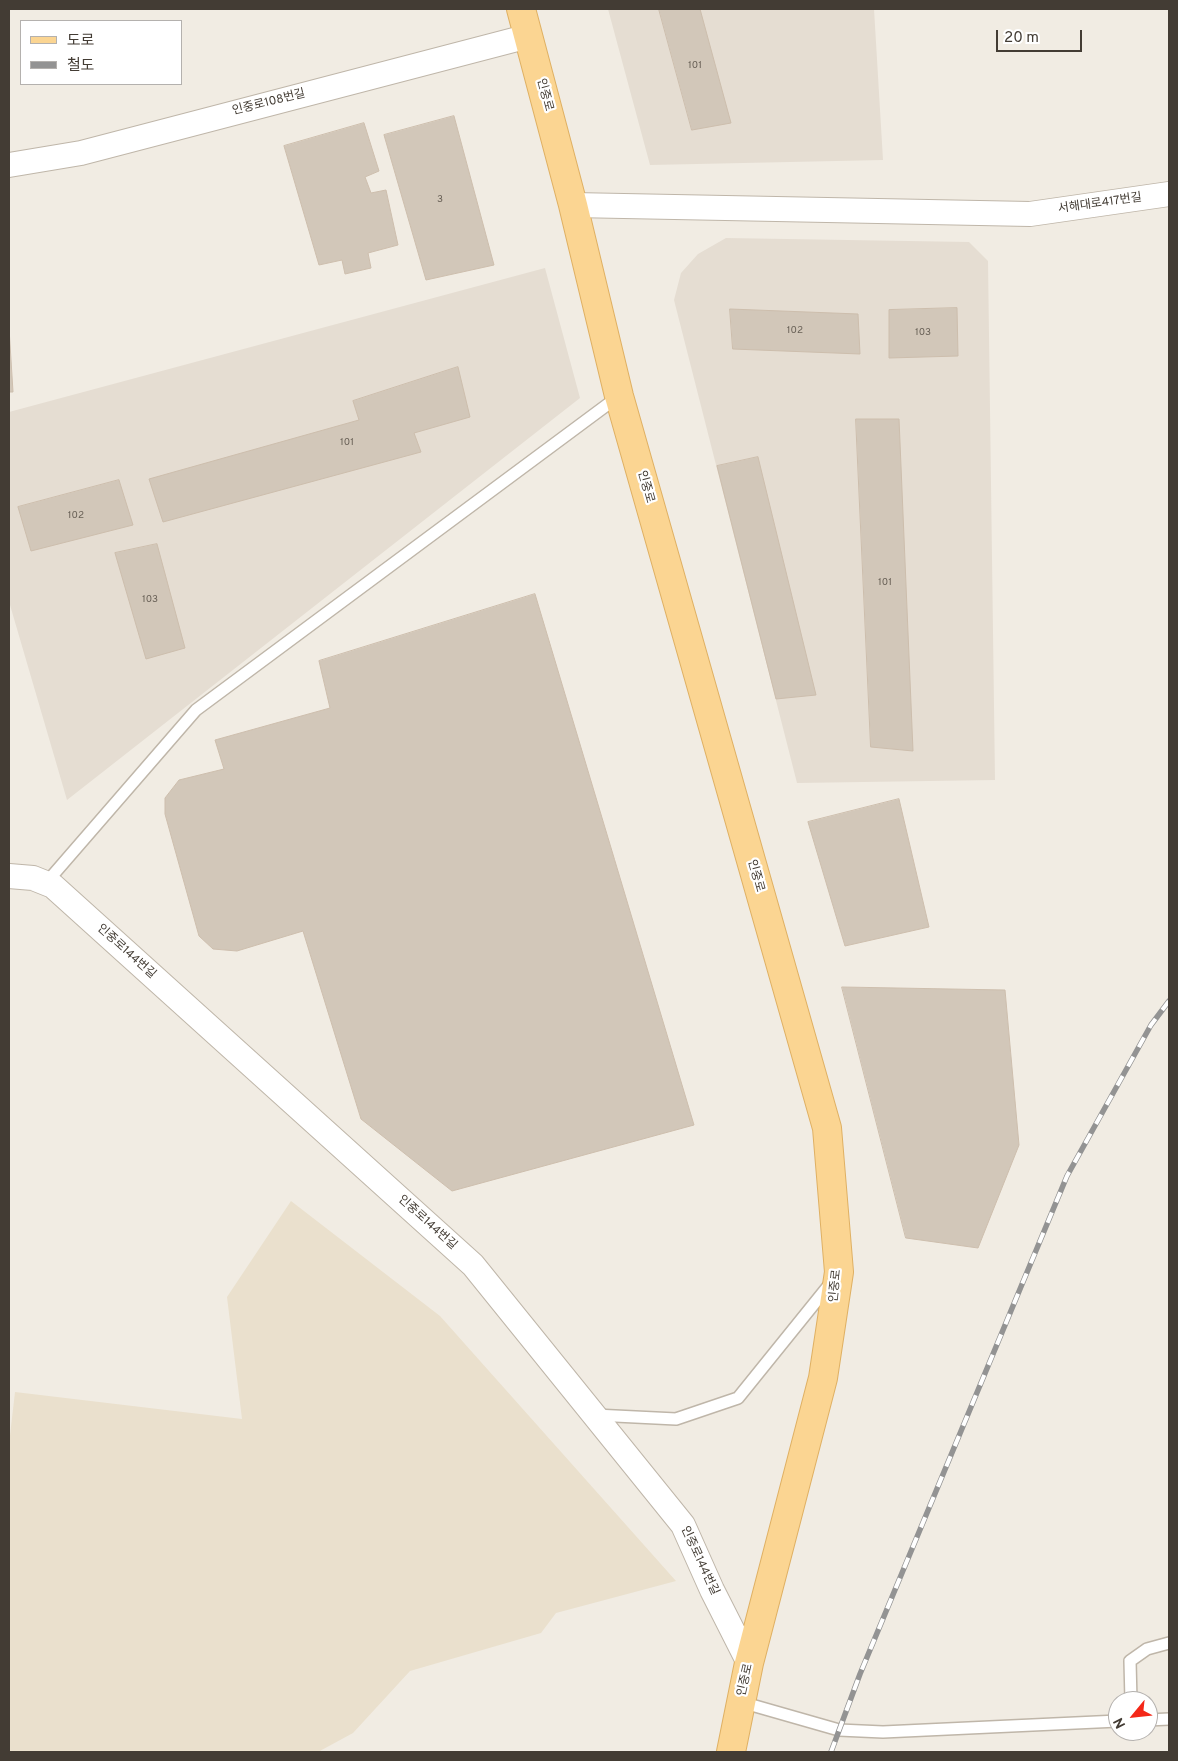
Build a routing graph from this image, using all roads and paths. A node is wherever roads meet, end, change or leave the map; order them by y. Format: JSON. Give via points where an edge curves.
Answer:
{"nodes":[{"id":1,"x":521,"y":9,"type":"edge"},
{"id":2,"x":529,"y":36,"type":"junction"},
{"id":3,"x":9,"y":165,"type":"edge"},
{"id":4,"x":1169,"y":194,"type":"edge"},
{"id":5,"x":573,"y":205,"type":"junction"},
{"id":6,"x":619,"y":396,"type":"junction"},
{"id":7,"x":9,"y":876,"type":"edge"},
{"id":8,"x":46,"y":883,"type":"junction"},
{"id":9,"x":839,"y":1272,"type":"junction"},
{"id":10,"x":594,"y":1415,"type":"junction"},
{"id":11,"x":1169,"y":1642,"type":"edge"},
{"id":12,"x":750,"y":1663,"type":"junction"},
{"id":13,"x":1131,"y":1691,"type":"edge"},
{"id":14,"x":741,"y":1702,"type":"junction"},
{"id":15,"x":1108,"y":1721,"type":"edge"},
{"id":16,"x":731,"y":1752,"type":"edge"}],
"edges":[{"from":1,"to":2,"type":"main road","name":"인중로"},
{"from":2,"to":3,"type":"street","name":"인중로108번길","via":[[81,154]]},
{"from":2,"to":5,"type":"main road","name":"인중로"},
{"from":4,"to":5,"type":"street","name":"서해대로417번길","via":[[1030,214]]},
{"from":5,"to":6,"type":"main road","name":"인중로"},
{"from":6,"to":8,"type":"lane","via":[[196,710]]},
{"from":6,"to":9,"type":"main road","name":"인중로","via":[[827,1128]]},
{"from":7,"to":8,"type":"street","name":"인중로144번길"},
{"from":8,"to":10,"type":"street","name":"인중로144번길","via":[[473,1265]]},
{"from":9,"to":10,"type":"lane","via":[[738,1398],[676,1419]]},
{"from":9,"to":12,"type":"main road","name":"인중로","via":[[823,1378]]},
{"from":10,"to":12,"type":"street","name":"인중로144번길","via":[[683,1525]]},
{"from":11,"to":13,"type":"lane","via":[[1147,1649],[1130,1661]]},
{"from":12,"to":14,"type":"main road","name":"인중로"},
{"from":14,"to":15,"type":"lane","via":[[848,1731]]},
{"from":14,"to":16,"type":"main road","name":"인중로"}]}
